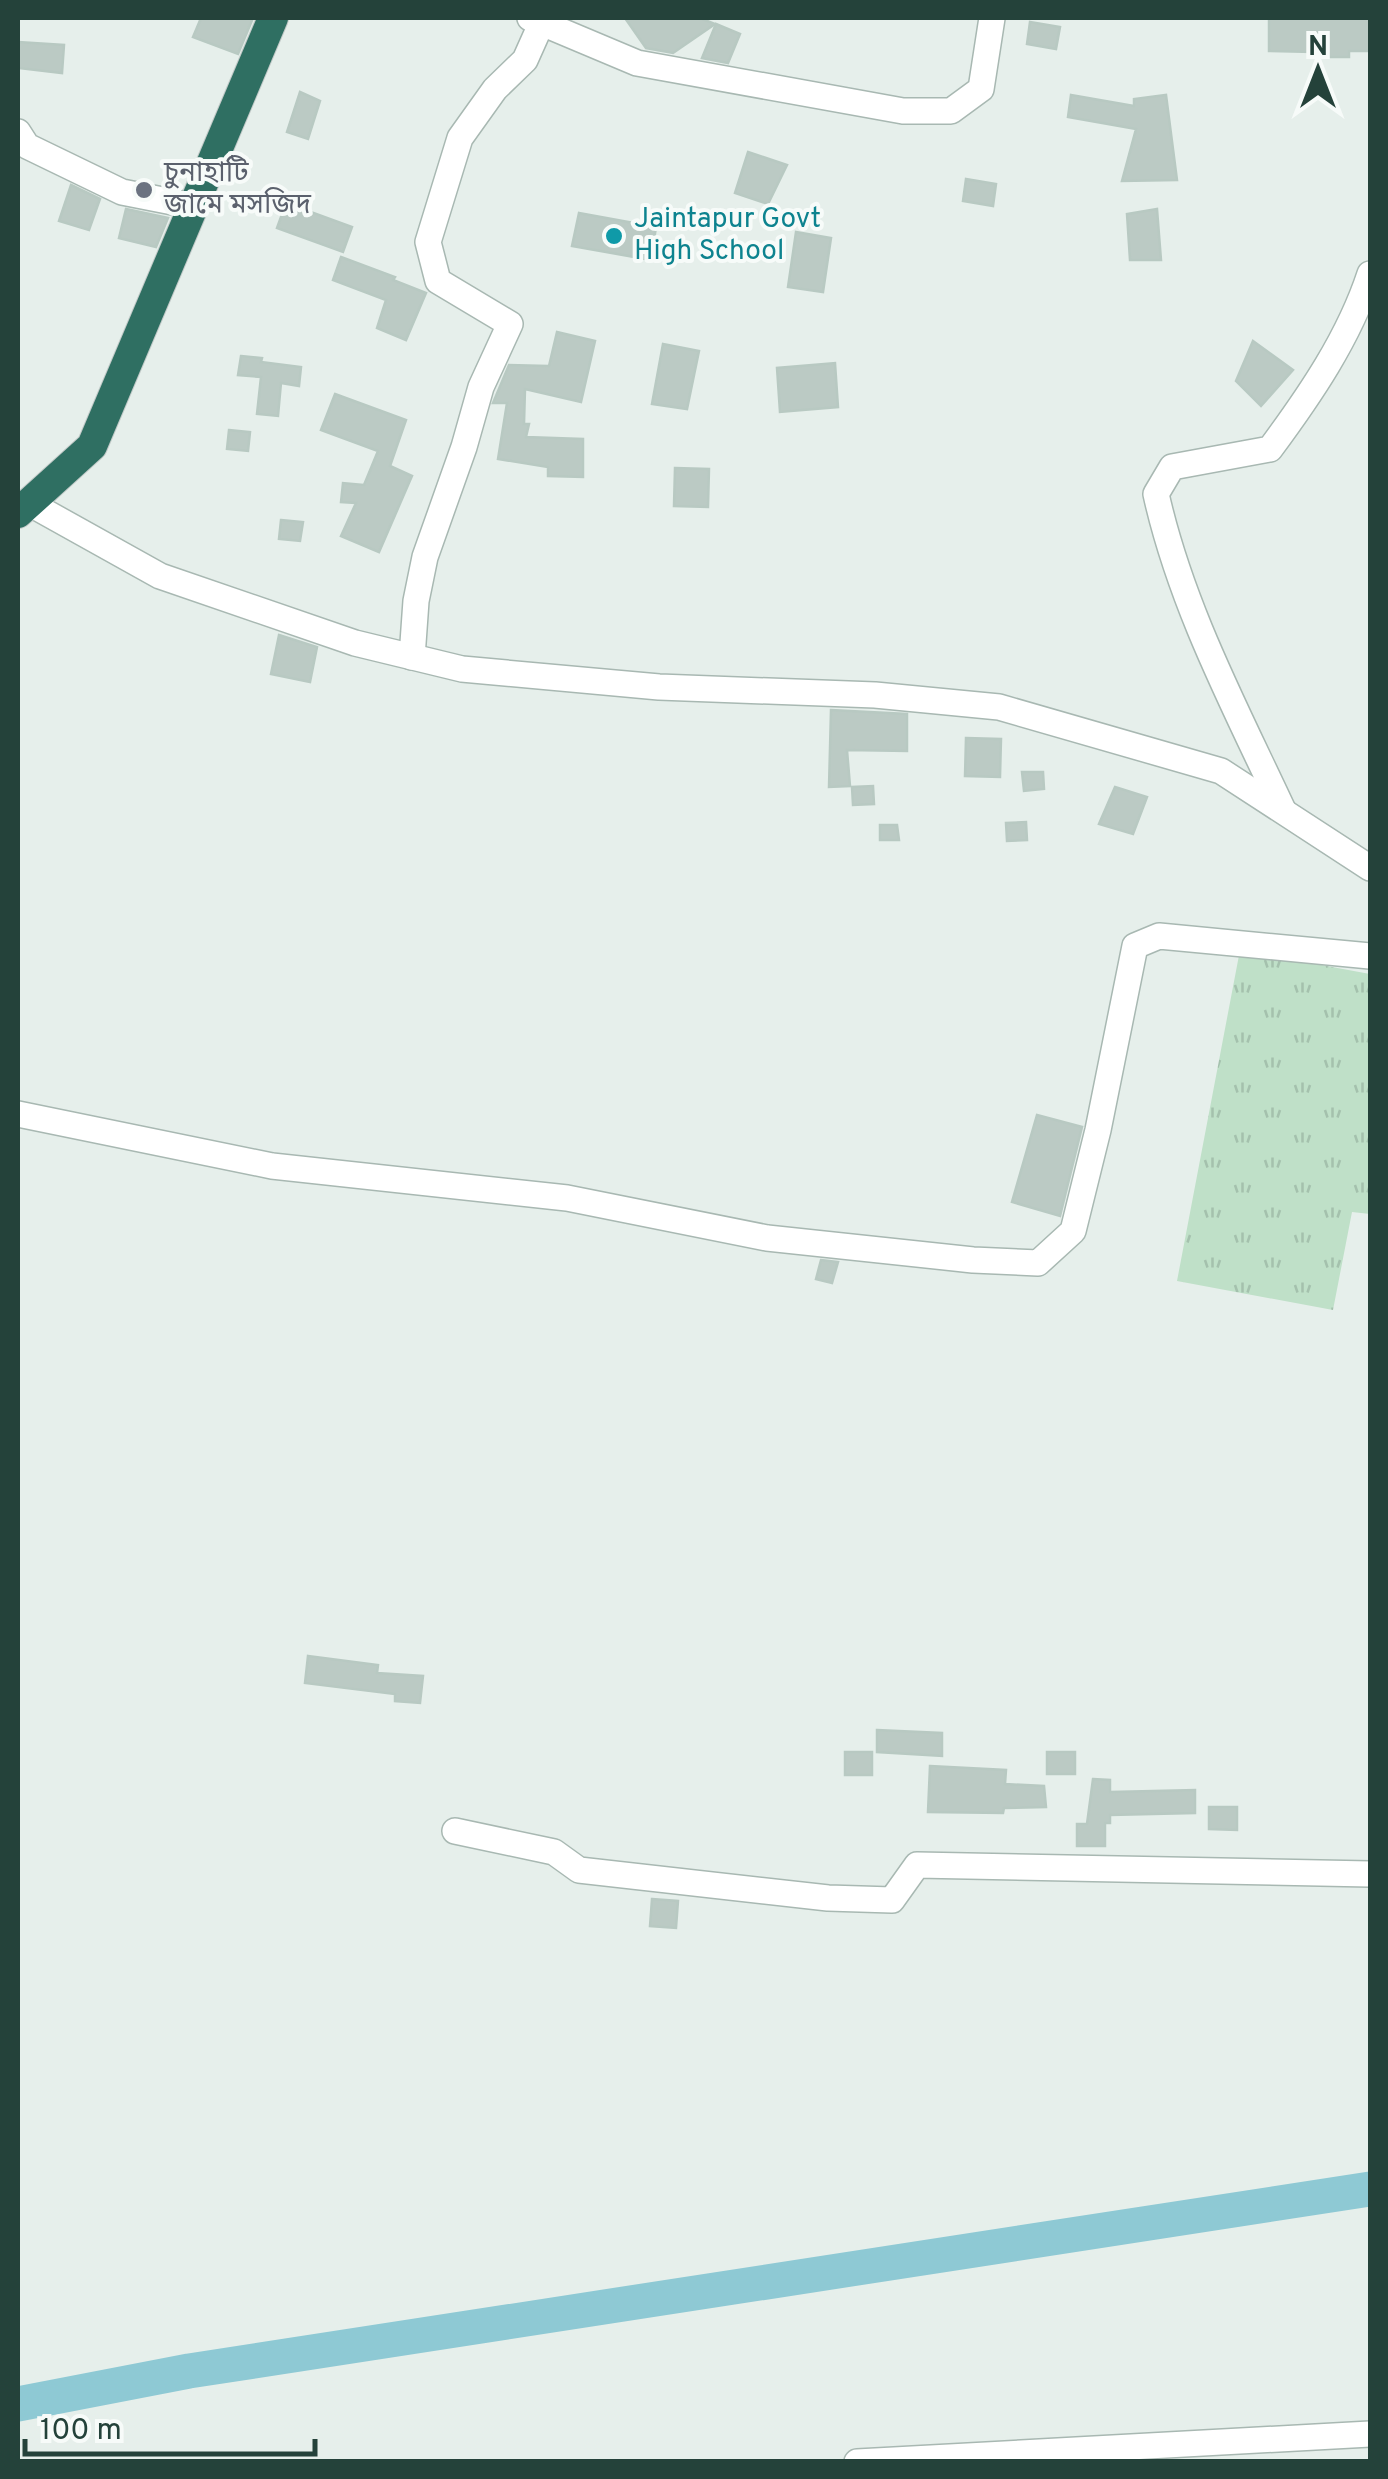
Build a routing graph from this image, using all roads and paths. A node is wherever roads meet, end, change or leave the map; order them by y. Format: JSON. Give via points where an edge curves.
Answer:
{"nodes":[{"id":1,"x":273,"y":18,"type":"edge"},
{"id":2,"x":992,"y":18,"type":"edge"},
{"id":3,"x":536,"y":20,"type":"edge"},
{"id":4,"x":18,"y":132,"type":"edge"},
{"id":5,"x":193,"y":206,"type":"junction"},
{"id":6,"x":1370,"y":274,"type":"edge"},
{"id":7,"x":23,"y":508,"type":"edge"},
{"id":8,"x":412,"y":657,"type":"junction"},
{"id":9,"x":1283,"y":810,"type":"junction"},
{"id":10,"x":1370,"y":868,"type":"edge"},
{"id":11,"x":1370,"y":956,"type":"edge"},
{"id":12,"x":18,"y":1114,"type":"edge"},
{"id":13,"x":454,"y":1831,"type":"dead end"},
{"id":14,"x":1370,"y":1874,"type":"edge"},
{"id":15,"x":1370,"y":2434,"type":"edge"},
{"id":16,"x":857,"y":2462,"type":"edge"}],
"edges":[{"from":1,"to":5,"type":"highway"},
{"from":2,"to":3,"type":"street","via":[[981,89],[951,111],[903,111],[637,63]]},
{"from":3,"to":8,"type":"street","via":[[525,60],[460,138],[428,242],[438,280],[510,324],[482,386],[425,557]]},
{"from":4,"to":5,"type":"street","via":[[28,146],[122,192]]},
{"from":5,"to":7,"type":"highway","via":[[92,446]]},
{"from":6,"to":9,"type":"street","via":[[1357,314],[1315,388],[1270,448],[1172,466],[1156,494],[1194,620]]},
{"from":7,"to":8,"type":"street","via":[[160,576]]},
{"from":8,"to":9,"type":"street","via":[[462,669],[660,687],[999,707],[1221,771]]},
{"from":9,"to":10,"type":"street"},
{"from":11,"to":12,"type":"street","via":[[1159,936],[1136,946],[1074,1231],[1038,1263],[767,1238],[568,1198],[272,1166]]},
{"from":13,"to":14,"type":"street","via":[[554,1852],[579,1870],[828,1898],[892,1900],[917,1866]]},
{"from":15,"to":16,"type":"street"}]}
